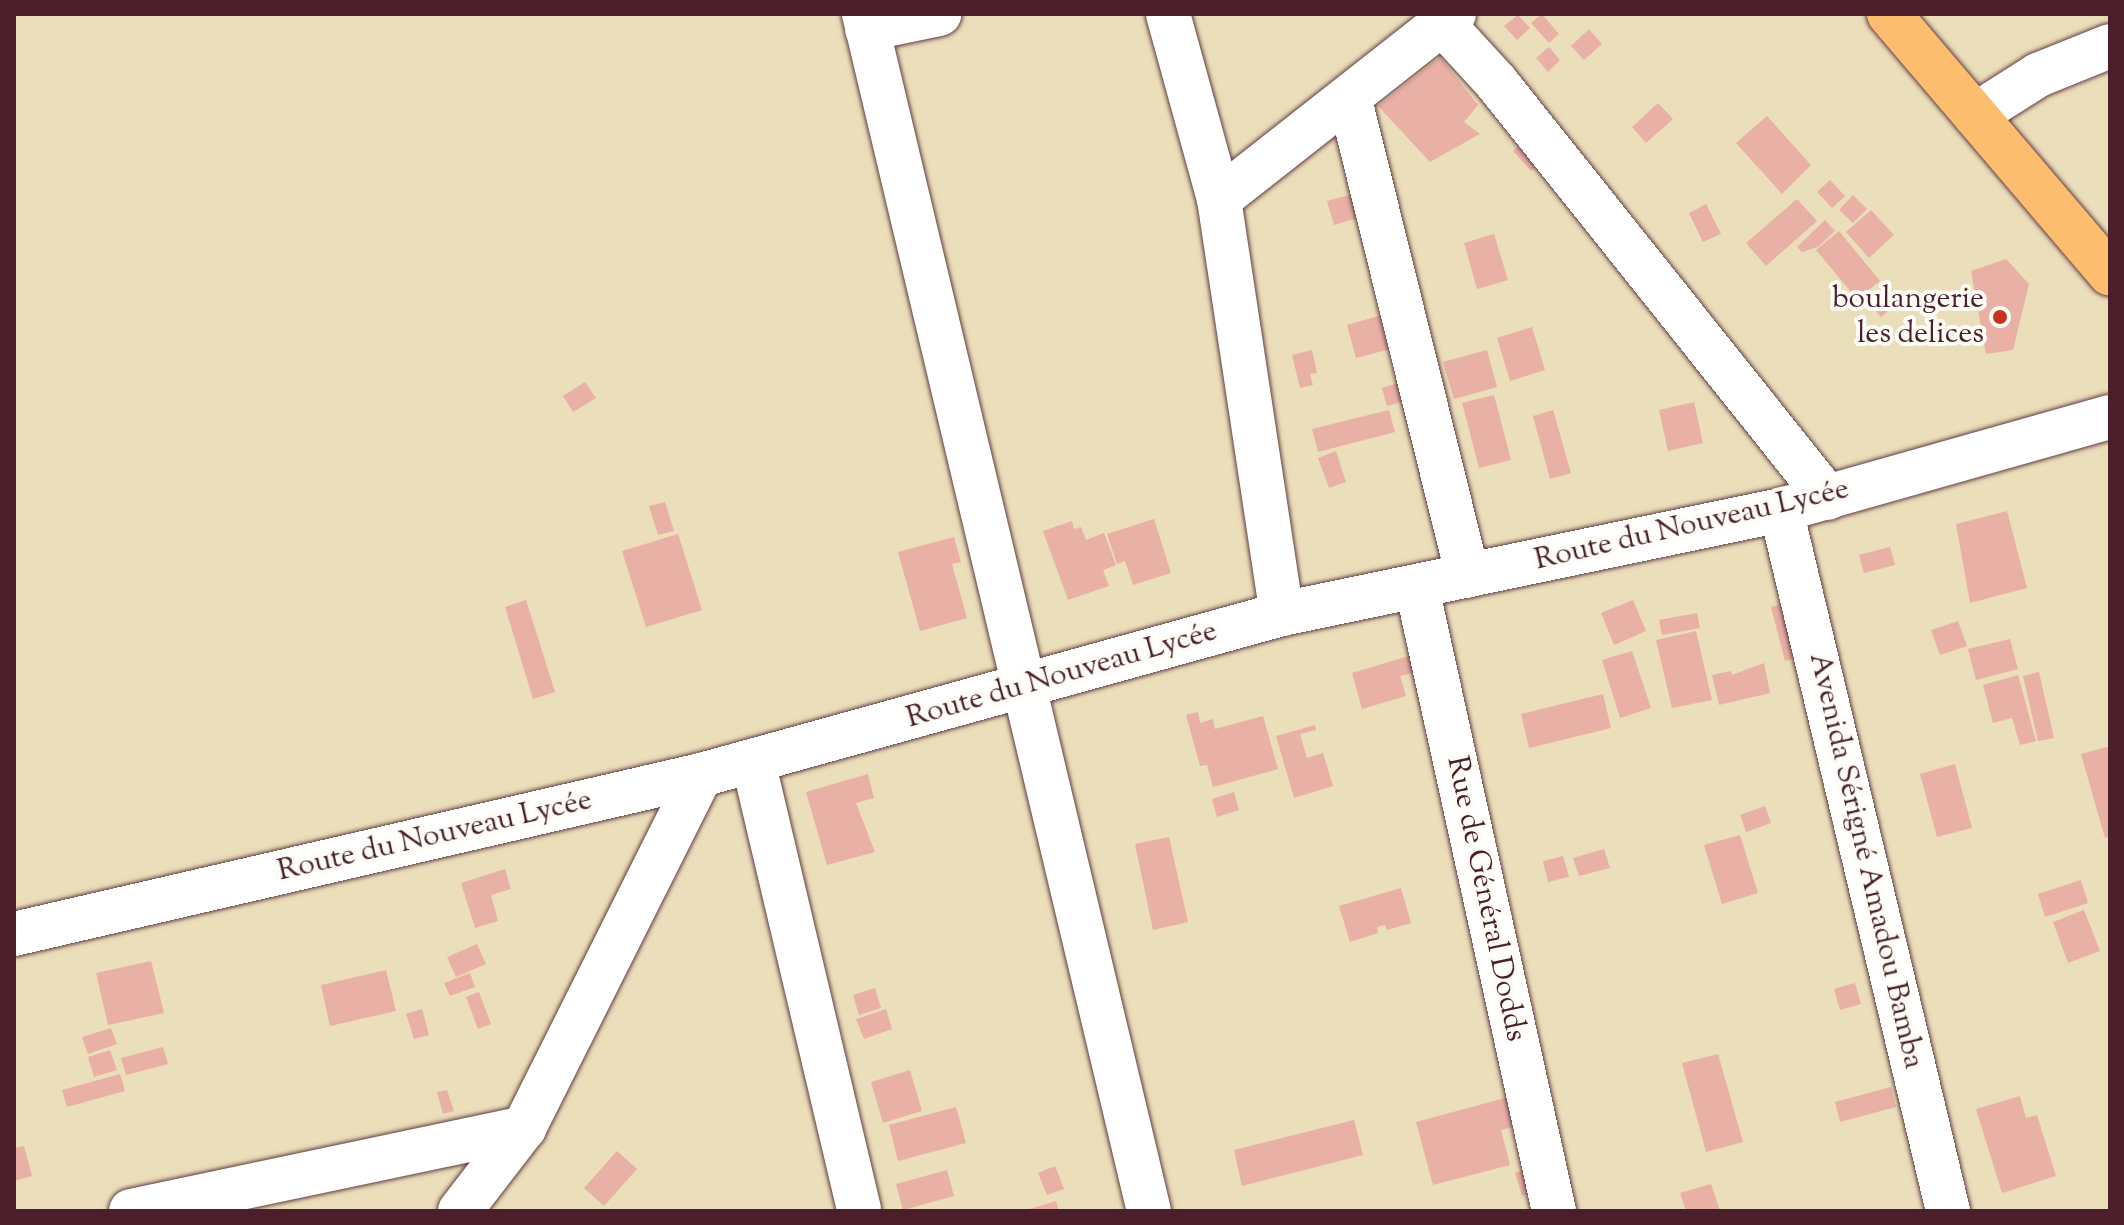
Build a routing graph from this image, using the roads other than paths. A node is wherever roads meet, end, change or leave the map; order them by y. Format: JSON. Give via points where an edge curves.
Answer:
{"nodes":[{"id":1,"x":939,"y":14,"type":"edge"},
{"id":2,"x":1168,"y":14,"type":"edge"},
{"id":3,"x":1889,"y":14,"type":"edge"},
{"id":4,"x":1448,"y":19,"type":"edge"},
{"id":5,"x":865,"y":22,"type":"edge"},
{"id":6,"x":2110,"y":46,"type":"edge"},
{"id":7,"x":1350,"y":100,"type":"junction"},
{"id":8,"x":1975,"y":115,"type":"junction"},
{"id":9,"x":1219,"y":199,"type":"junction"},
{"id":10,"x":2110,"y":274,"type":"edge"},
{"id":11,"x":2110,"y":417,"type":"edge"},
{"id":12,"x":1828,"y":498,"type":"junction"},
{"id":13,"x":1781,"y":510,"type":"junction"},
{"id":14,"x":1468,"y":576,"type":"junction"},
{"id":15,"x":1417,"y":588,"type":"junction"},
{"id":16,"x":1282,"y":614,"type":"junction"},
{"id":17,"x":1021,"y":688,"type":"junction"},
{"id":18,"x":753,"y":761,"type":"junction"},
{"id":19,"x":701,"y":775,"type":"junction"},
{"id":20,"x":14,"y":934,"type":"edge"},
{"id":21,"x":524,"y":1128,"type":"junction"},
{"id":22,"x":477,"y":1203,"type":"edge"},
{"id":23,"x":131,"y":1211,"type":"edge"},
{"id":24,"x":859,"y":1211,"type":"edge"},
{"id":25,"x":1149,"y":1211,"type":"edge"},
{"id":26,"x":1554,"y":1211,"type":"edge"},
{"id":27,"x":1948,"y":1211,"type":"edge"}],
"edges":[{"from":1,"to":5,"type":"street"},
{"from":2,"to":9,"type":"street"},
{"from":3,"to":8,"type":"main road"},
{"from":4,"to":7,"type":"street"},
{"from":4,"to":12,"type":"street"},
{"from":5,"to":17,"type":"street"},
{"from":6,"to":8,"type":"street","via":[[2038,75]]},
{"from":7,"to":9,"type":"street"},
{"from":7,"to":14,"type":"street"},
{"from":8,"to":10,"type":"main road"},
{"from":9,"to":16,"type":"street"},
{"from":11,"to":12,"type":"street","name":"Route du Nouveau Lycée"},
{"from":12,"to":13,"type":"street","name":"Route du Nouveau Lycée"},
{"from":13,"to":14,"type":"street","name":"Route du Nouveau Lycée"},
{"from":13,"to":27,"type":"street","name":"Avenida Sérigné Amadou Bamba"},
{"from":14,"to":15,"type":"street","name":"Route du Nouveau Lycée"},
{"from":15,"to":16,"type":"street","name":"Route du Nouveau Lycée"},
{"from":15,"to":26,"type":"street","name":"Rue de Général Dodds"},
{"from":16,"to":17,"type":"street","name":"Route du Nouveau Lycée"},
{"from":17,"to":18,"type":"street","name":"Route du Nouveau Lycée"},
{"from":17,"to":25,"type":"street"},
{"from":18,"to":19,"type":"street","name":"Route du Nouveau Lycée"},
{"from":18,"to":24,"type":"street"},
{"from":19,"to":20,"type":"street","name":"Route du Nouveau Lycée"},
{"from":19,"to":21,"type":"street"},
{"from":21,"to":22,"type":"street"},
{"from":21,"to":23,"type":"street"}]}
